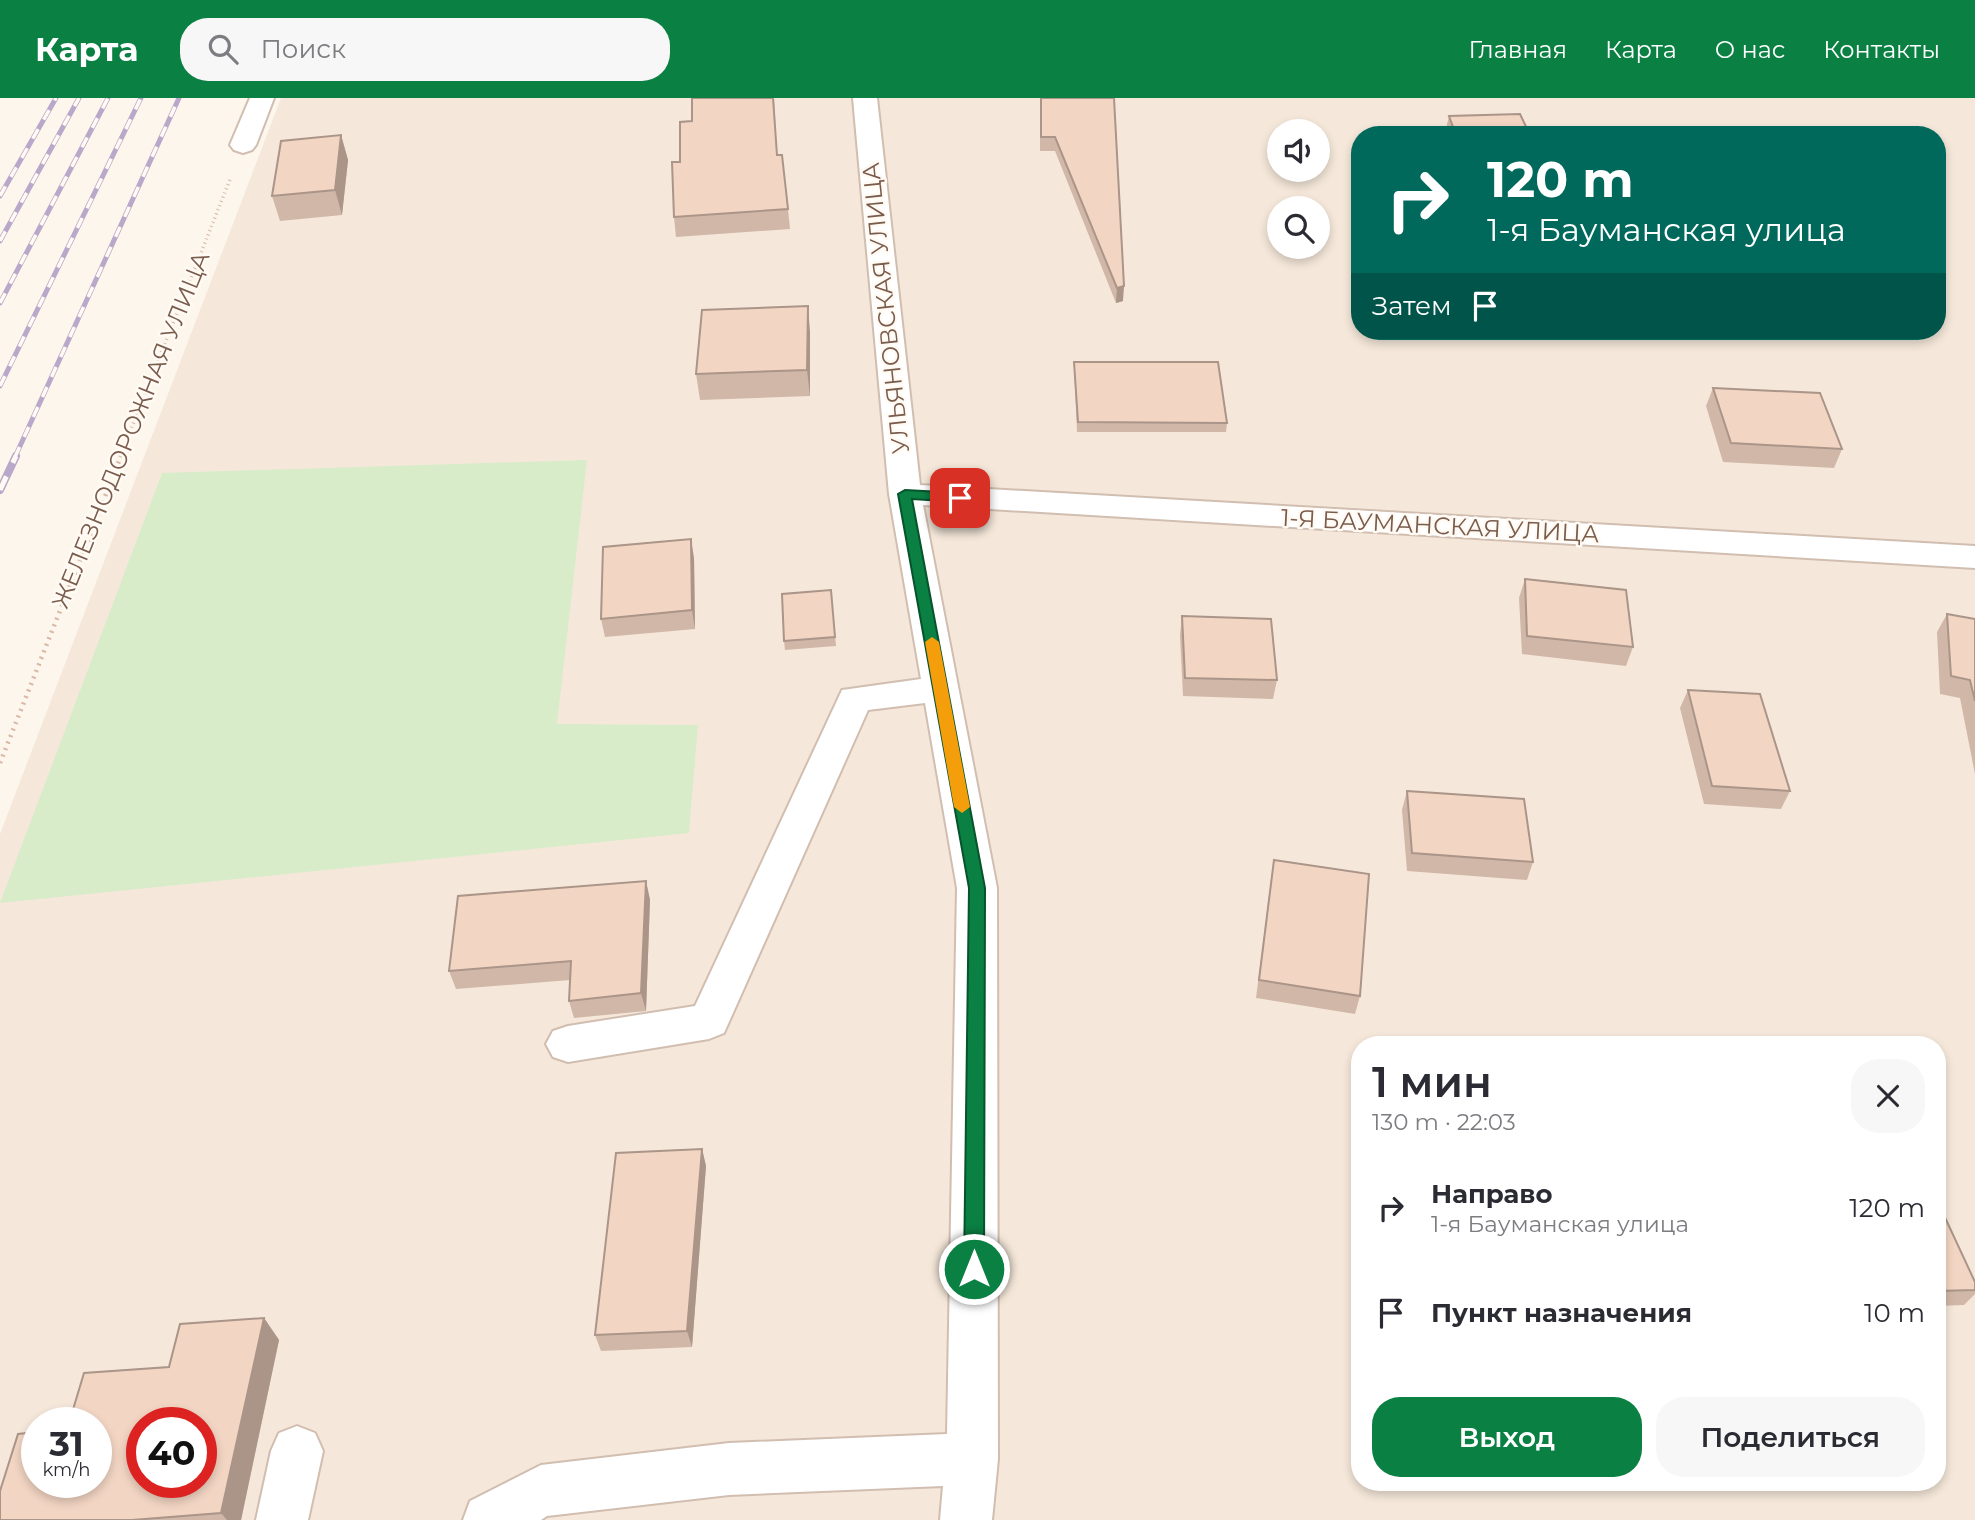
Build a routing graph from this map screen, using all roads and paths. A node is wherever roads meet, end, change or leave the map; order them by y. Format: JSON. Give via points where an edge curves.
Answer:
{"nodes":[{"id":1,"x":262,"y":98,"type":"edge"},
{"id":2,"x":865,"y":98,"type":"edge"},
{"id":3,"x":243,"y":145,"type":"joint"},
{"id":4,"x":905,"y":494,"type":"junction"},
{"id":5,"x":1975,"y":557,"type":"edge"},
{"id":6,"x":941,"y":689,"type":"junction"},
{"id":7,"x":0,"y":763,"type":"edge"},
{"id":8,"x":568,"y":1044,"type":"dead end"},
{"id":9,"x":297,"y":1451,"type":"dead end"},
{"id":10,"x":972,"y":1459,"type":"junction"},
{"id":11,"x":282,"y":1520,"type":"edge"},
{"id":12,"x":489,"y":1520,"type":"edge"},
{"id":13,"x":966,"y":1520,"type":"edge"}],
"edges":[{"from":1,"to":3,"type":"street"},
{"from":2,"to":4,"type":"street","name":"УЛЬЯНОВСКАЯ УЛИЦА"},
{"from":3,"to":7,"type":"path","name":"ЖЕЛЕЗНОДОРОЖНАЯ УЛИЦА"},
{"from":4,"to":5,"type":"street","name":"1-Я БАУМАНСКАЯ УЛИЦА"},
{"from":4,"to":6,"type":"street","name":"УЛЬЯНОВСКАЯ УЛИЦА"},
{"from":6,"to":8,"type":"street","via":[[855,699],[709,1021]]},
{"from":6,"to":10,"type":"street","name":"УЛЬЯНОВСКАЯ УЛИЦА","via":[[977,888]]},
{"from":9,"to":11,"type":"street"},
{"from":10,"to":12,"type":"street","via":[[729,1469],[541,1491]]},
{"from":10,"to":13,"type":"street","name":"УЛЬЯНОВСКАЯ УЛИЦА"}]}
